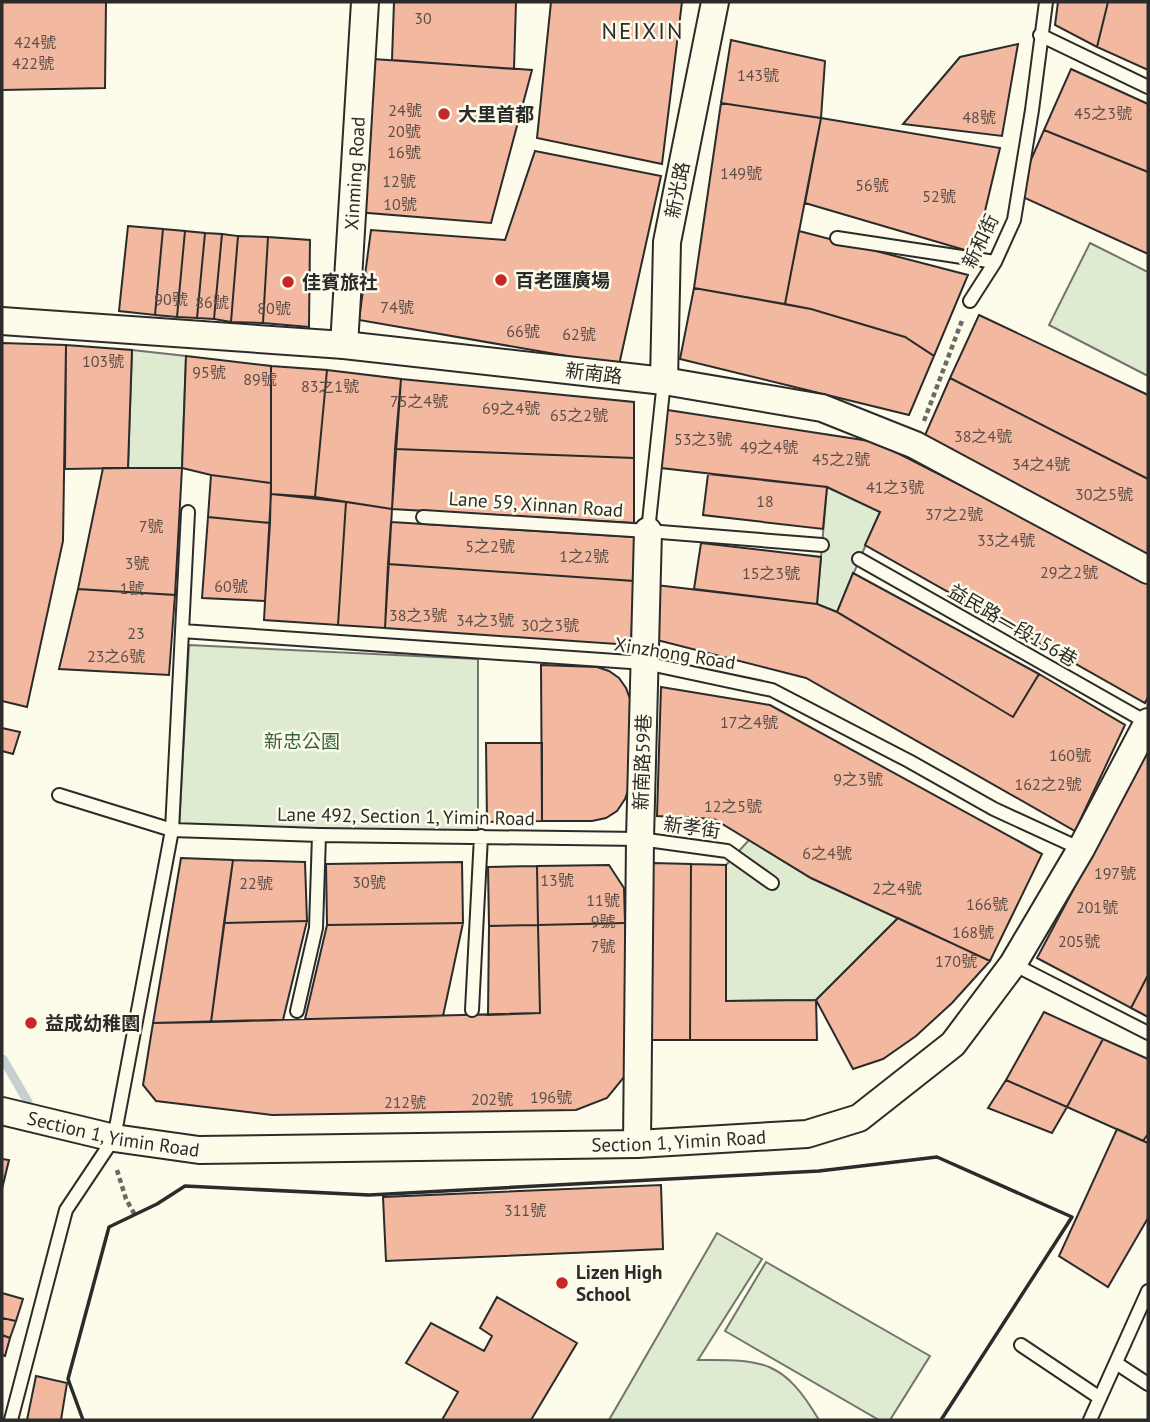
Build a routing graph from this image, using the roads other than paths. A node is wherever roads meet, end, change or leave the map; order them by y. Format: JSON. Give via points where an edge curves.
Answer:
{"nodes":[{"id":1,"x":365,"y":2,"type":"edge"},
{"id":2,"x":715,"y":2,"type":"edge"},
{"id":3,"x":1046,"y":2,"type":"edge"},
{"id":4,"x":1040,"y":35,"type":"junction"},
{"id":5,"x":1148,"y":87,"type":"edge"},
{"id":6,"x":837,"y":238,"type":"dead end"},
{"id":7,"x":995,"y":262,"type":"junction"},
{"id":8,"x":970,"y":301,"type":"road end"},
{"id":9,"x":2,"y":321,"type":"edge"},
{"id":10,"x":344,"y":345,"type":"junction"},
{"id":11,"x":664,"y":381,"type":"junction"},
{"id":12,"x":188,"y":512,"type":"dead end"},
{"id":13,"x":423,"y":517,"type":"dead end"},
{"id":14,"x":648,"y":531,"type":"junction"},
{"id":15,"x":822,"y":545,"type":"dead end"},
{"id":16,"x":859,"y":559,"type":"dead end"},
{"id":17,"x":1148,"y":570,"type":"edge"},
{"id":18,"x":181,"y":631,"type":"junction"},
{"id":19,"x":645,"y":663,"type":"junction"},
{"id":20,"x":1148,"y":723,"type":"edge"},
{"id":21,"x":59,"y":795,"type":"dead end"},
{"id":22,"x":172,"y":830,"type":"junction"},
{"id":23,"x":319,"y":835,"type":"junction"},
{"id":24,"x":481,"y":836,"type":"junction"},
{"id":25,"x":640,"y":839,"type":"junction"},
{"id":26,"x":1081,"y":849,"type":"junction"},
{"id":27,"x":772,"y":883,"type":"dead end"},
{"id":28,"x":1013,"y":964,"type":"junction"},
{"id":29,"x":472,"y":1010,"type":"dead end"},
{"id":30,"x":297,"y":1012,"type":"dead end"},
{"id":31,"x":1148,"y":1033,"type":"edge"},
{"id":32,"x":2,"y":1111,"type":"edge"},
{"id":33,"x":114,"y":1138,"type":"junction"},
{"id":34,"x":637,"y":1144,"type":"junction"},
{"id":35,"x":1148,"y":1291,"type":"edge"},
{"id":36,"x":1021,"y":1345,"type":"dead end"},
{"id":37,"x":1116,"y":1363,"type":"junction"},
{"id":38,"x":1148,"y":1384,"type":"edge"},
{"id":39,"x":1100,"y":1398,"type":"junction"},
{"id":40,"x":8,"y":1414,"type":"edge"},
{"id":41,"x":1090,"y":1420,"type":"edge"}],
"edges":[{"from":1,"to":10,"type":"street","name":"Xinming Road"},
{"from":2,"to":11,"type":"street","name":"新光路","via":[[667,242]]},
{"from":3,"to":4,"type":"lane","name":"新和街"},
{"from":4,"to":5,"type":"lane"},
{"from":4,"to":7,"type":"lane","name":"新和街","via":[[1014,220]]},
{"from":6,"to":7,"type":"lane"},
{"from":7,"to":8,"type":"lane","name":"新和街"},
{"from":9,"to":10,"type":"street","name":"新南路"},
{"from":10,"to":11,"type":"street","name":"新南路"},
{"from":11,"to":14,"type":"lane","name":"新南路59巷"},
{"from":11,"to":17,"type":"street","name":"新南路","via":[[822,408],[915,445]]},
{"from":12,"to":18,"type":"lane"},
{"from":13,"to":14,"type":"lane","name":"Lane 59, Xinnan Road"},
{"from":14,"to":15,"type":"lane"},
{"from":14,"to":19,"type":"street","name":"新南路59巷"},
{"from":16,"to":20,"type":"lane","name":"益民路一段156巷"},
{"from":18,"to":19,"type":"lane","name":"Xinzhong Road"},
{"from":18,"to":22,"type":"lane"},
{"from":19,"to":25,"type":"street","name":"新南路59巷"},
{"from":19,"to":26,"type":"lane","name":"Xinzhong Road","via":[[772,690],[994,809]]},
{"from":20,"to":26,"type":"street","name":"Section 1, Yimin Road"},
{"from":21,"to":22,"type":"lane","name":"Lane 492, Section 1, Yimin Road"},
{"from":22,"to":23,"type":"lane","name":"Lane 492, Section 1, Yimin Road"},
{"from":22,"to":33,"type":"lane"},
{"from":23,"to":24,"type":"lane","name":"Lane 492, Section 1, Yimin Road"},
{"from":23,"to":30,"type":"lane","via":[[316,928]]},
{"from":24,"to":25,"type":"lane","name":"Lane 492, Section 1, Yimin Road"},
{"from":24,"to":29,"type":"lane"},
{"from":25,"to":27,"type":"lane","name":"新孝街","via":[[727,851]]},
{"from":25,"to":34,"type":"street","name":"新南路59巷"},
{"from":26,"to":28,"type":"street","name":"Section 1, Yimin Road"},
{"from":28,"to":31,"type":"lane"},
{"from":28,"to":34,"type":"street","name":"Section 1, Yimin Road","via":[[953,1044],[859,1118],[807,1134]]},
{"from":32,"to":33,"type":"street","name":"Section 1, Yimin Road"},
{"from":33,"to":34,"type":"street","name":"Section 1, Yimin Road","via":[[199,1150]]},
{"from":33,"to":40,"type":"lane","via":[[66,1210]]},
{"from":35,"to":37,"type":"lane"},
{"from":36,"to":39,"type":"lane"},
{"from":37,"to":38,"type":"lane"},
{"from":37,"to":39,"type":"lane"},
{"from":39,"to":41,"type":"lane"}]}
